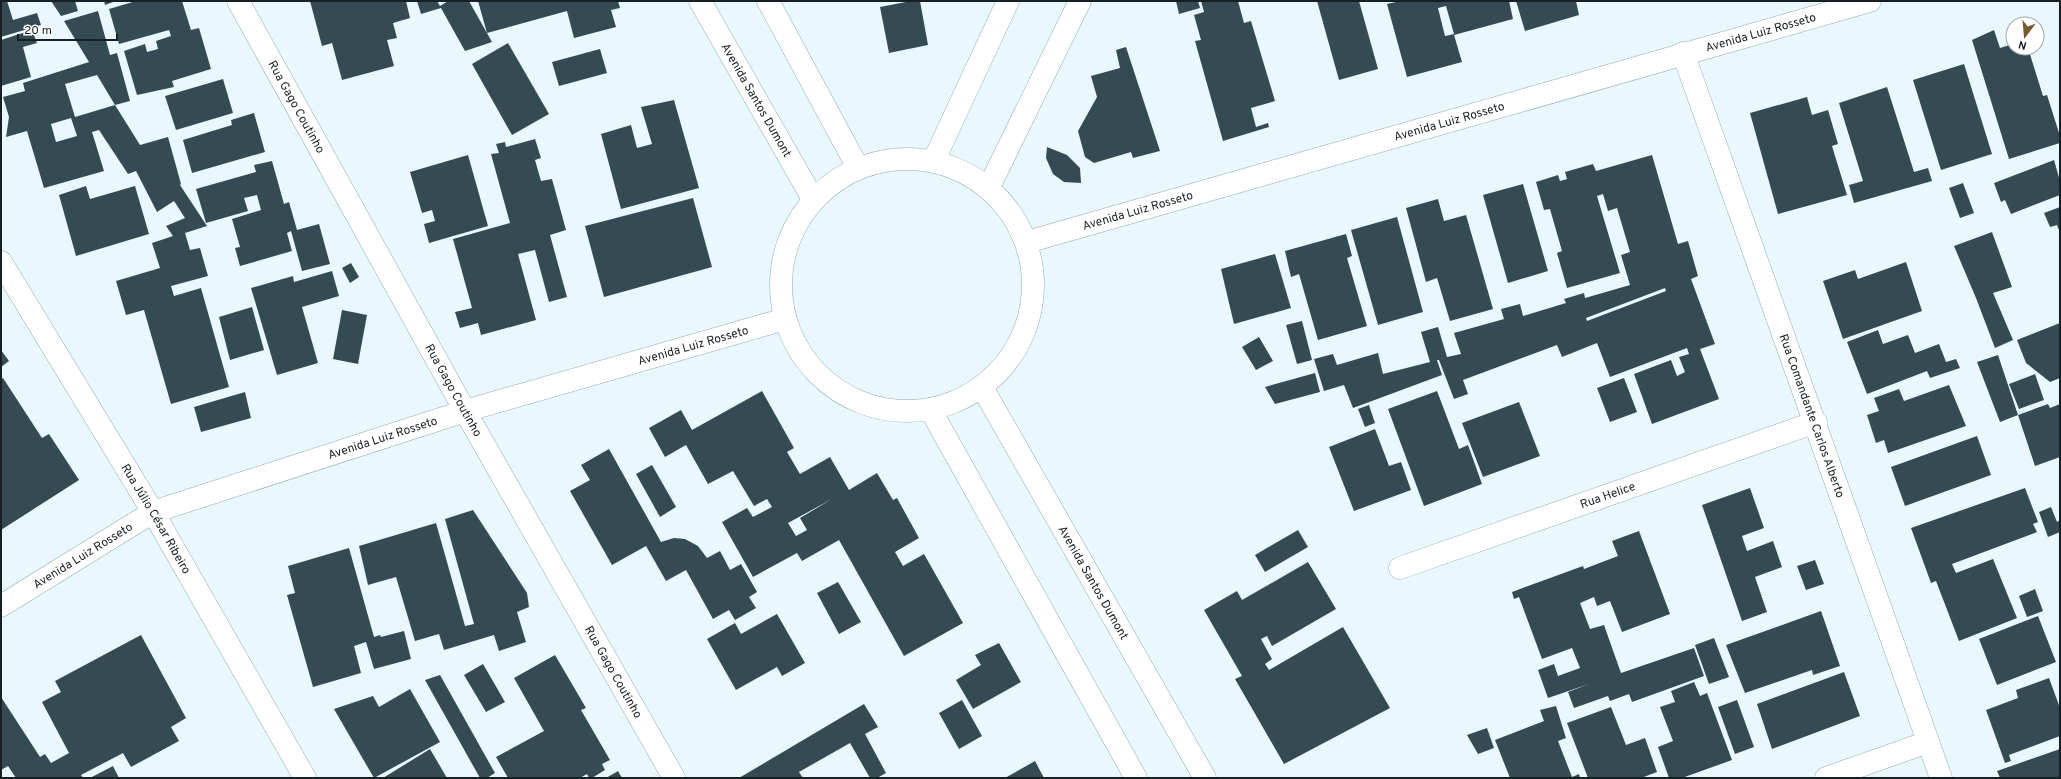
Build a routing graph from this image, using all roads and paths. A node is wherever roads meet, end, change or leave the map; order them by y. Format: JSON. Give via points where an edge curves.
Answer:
{"nodes":[{"id":1,"x":238,"y":1,"type":"edge"},
{"id":2,"x":700,"y":1,"type":"edge"},
{"id":3,"x":768,"y":1,"type":"edge"},
{"id":4,"x":1008,"y":1,"type":"edge"},
{"id":5,"x":1080,"y":1,"type":"edge"},
{"id":6,"x":1870,"y":1,"type":"edge"},
{"id":7,"x":1683,"y":53,"type":"junction"},
{"id":8,"x":934,"y":160,"type":"junction"},
{"id":9,"x":858,"y":168,"type":"junction"},
{"id":10,"x":989,"y":187,"type":"junction"},
{"id":11,"x":813,"y":200,"type":"junction"},
{"id":12,"x":1027,"y":242,"type":"junction"},
{"id":13,"x":1,"y":262,"type":"edge"},
{"id":14,"x":785,"y":319,"type":"junction"},
{"id":15,"x":982,"y":387,"type":"junction"},
{"id":16,"x":930,"y":409,"type":"junction"},
{"id":17,"x":465,"y":411,"type":"junction"},
{"id":18,"x":1816,"y":422,"type":"junction"},
{"id":19,"x":153,"y":512,"type":"junction"},
{"id":20,"x":1400,"y":568,"type":"dead end"},
{"id":21,"x":1,"y":606,"type":"edge"},
{"id":22,"x":1928,"y":742,"type":"junction"},
{"id":23,"x":305,"y":778,"type":"edge"},
{"id":24,"x":674,"y":778,"type":"edge"},
{"id":25,"x":1136,"y":778,"type":"edge"},
{"id":26,"x":1205,"y":778,"type":"edge"},
{"id":27,"x":1826,"y":778,"type":"edge"},
{"id":28,"x":1941,"y":778,"type":"edge"}],
"edges":[{"from":1,"to":17,"type":"street","name":"Rua Gago Coutinho"},
{"from":2,"to":11,"type":"street","name":"Avenida Santos Dumont"},
{"from":3,"to":9,"type":"street"},
{"from":4,"to":8,"type":"street"},
{"from":5,"to":10,"type":"street"},
{"from":6,"to":7,"type":"street","name":"Avenida Luiz Rosseto"},
{"from":7,"to":12,"type":"street","name":"Avenida Luiz Rosseto"},
{"from":7,"to":18,"type":"street","name":"Rua Comandante Carlos Alberto"},
{"from":8,"to":9,"type":"street","via":[[896,158]]},
{"from":8,"to":10,"type":"street"},
{"from":9,"to":11,"type":"street","via":[[833,181]]},
{"from":10,"to":12,"type":"street"},
{"from":11,"to":14,"type":"street","via":[[790,236],[780,277]]},
{"from":12,"to":15,"type":"street","via":[[1035,282],[1029,322],[1011,359]]},
{"from":13,"to":19,"type":"street","name":"Rua Júlio César Ribeiro"},
{"from":14,"to":16,"type":"street","via":[[800,353],[825,381],[856,401],[892,410]]},
{"from":14,"to":17,"type":"street","name":"Avenida Luiz Rosseto"},
{"from":15,"to":16,"type":"street","via":[[957,401]]},
{"from":15,"to":26,"type":"street","name":"Avenida Santos Dumont"},
{"from":16,"to":25,"type":"street"},
{"from":17,"to":19,"type":"street","name":"Avenida Luiz Rosseto"},
{"from":17,"to":24,"type":"street","name":"Rua Gago Coutinho"},
{"from":18,"to":20,"type":"street","name":"Rua Helice"},
{"from":18,"to":22,"type":"street","name":"Rua Comandante Carlos Alberto"},
{"from":19,"to":21,"type":"street","name":"Avenida Luiz Rosseto"},
{"from":19,"to":23,"type":"street","name":"Rua Júlio César Ribeiro"},
{"from":22,"to":27,"type":"street"},
{"from":22,"to":28,"type":"street","name":"Rua Comandante Carlos Alberto"}]}
